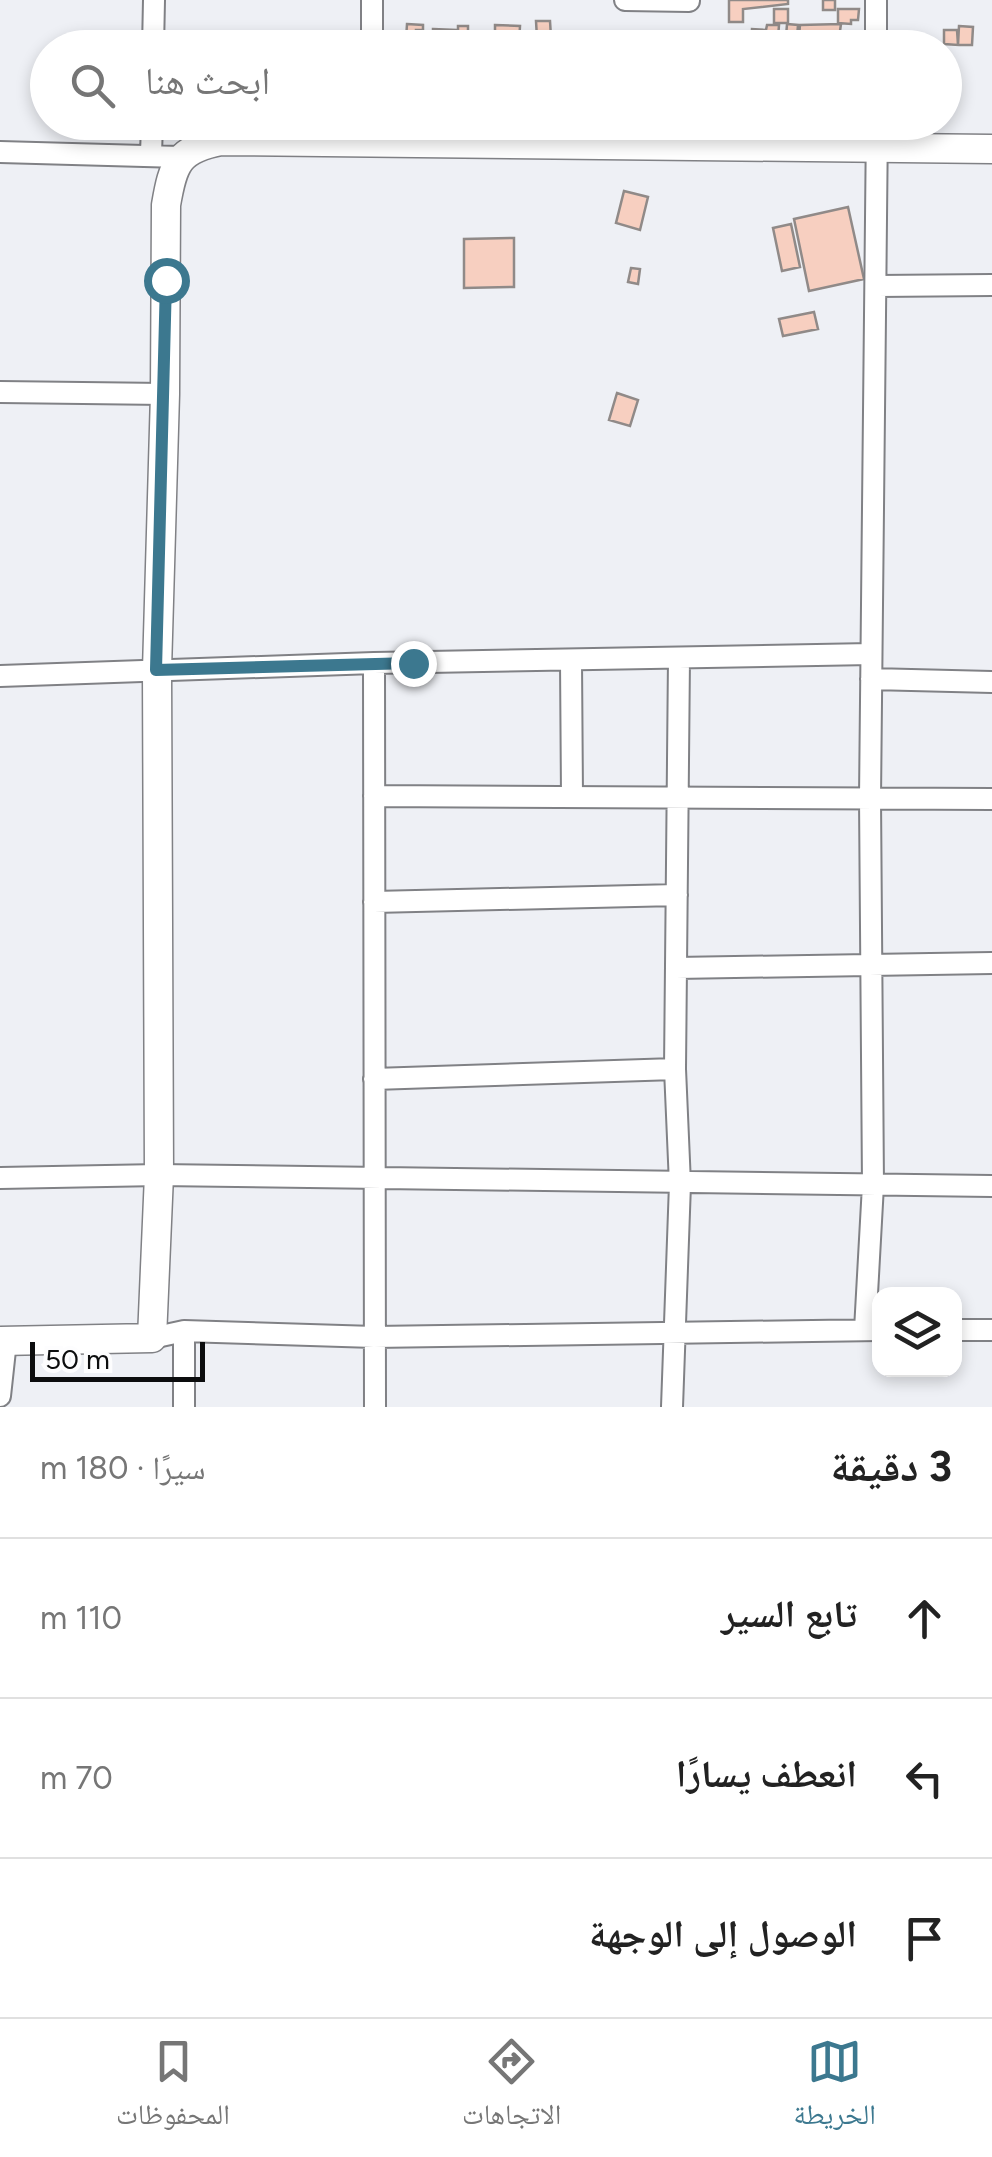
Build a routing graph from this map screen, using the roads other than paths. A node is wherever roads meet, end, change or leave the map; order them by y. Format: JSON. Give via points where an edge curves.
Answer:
{"nodes":[{"id":1,"x":154,"y":0,"type":"edge"},
{"id":2,"x":372,"y":0,"type":"edge"},
{"id":3,"x":625,"y":0,"type":"edge"},
{"id":4,"x":876,"y":0,"type":"edge"},
{"id":5,"x":688,"y":1,"type":"edge"},
{"id":6,"x":153,"y":30,"type":"edge"},
{"id":7,"x":372,"y":30,"type":"edge"},
{"id":8,"x":876,"y":30,"type":"edge"},
{"id":9,"x":152,"y":140,"type":"edge"},
{"id":10,"x":240,"y":140,"type":"edge"},
{"id":11,"x":876,"y":140,"type":"edge"},
{"id":12,"x":909,"y":140,"type":"edge"},
{"id":13,"x":992,"y":150,"type":"edge"},
{"id":14,"x":0,"y":152,"type":"edge"},
{"id":15,"x":152,"y":155,"type":"junction"},
{"id":16,"x":180,"y":157,"type":"junction"},
{"id":17,"x":992,"y":285,"type":"edge"},
{"id":18,"x":877,"y":286,"type":"junction"},
{"id":19,"x":0,"y":392,"type":"edge"},
{"id":20,"x":165,"y":394,"type":"junction"},
{"id":21,"x":871,"y":654,"type":"junction"},
{"id":22,"x":679,"y":658,"type":"junction"},
{"id":23,"x":571,"y":661,"type":"junction"},
{"id":24,"x":374,"y":663,"type":"junction"},
{"id":25,"x":156,"y":670,"type":"junction"},
{"id":26,"x":0,"y":676,"type":"edge"},
{"id":27,"x":871,"y":679,"type":"junction"},
{"id":28,"x":992,"y":682,"type":"edge"},
{"id":29,"x":374,"y":796,"type":"junction"},
{"id":30,"x":572,"y":796,"type":"junction"},
{"id":31,"x":678,"y":796,"type":"junction"},
{"id":32,"x":870,"y":798,"type":"junction"},
{"id":33,"x":992,"y":799,"type":"edge"},
{"id":34,"x":677,"y":895,"type":"junction"},
{"id":35,"x":374,"y":902,"type":"junction"},
{"id":36,"x":992,"y":963,"type":"edge"},
{"id":37,"x":871,"y":967,"type":"junction"},
{"id":38,"x":676,"y":968,"type":"junction"},
{"id":39,"x":675,"y":1069,"type":"junction"},
{"id":40,"x":374,"y":1079,"type":"junction"},
{"id":41,"x":159,"y":1175,"type":"junction"},
{"id":42,"x":0,"y":1178,"type":"edge"},
{"id":43,"x":374,"y":1180,"type":"junction"},
{"id":44,"x":680,"y":1184,"type":"junction"},
{"id":45,"x":873,"y":1185,"type":"junction"},
{"id":46,"x":992,"y":1186,"type":"edge"},
{"id":47,"x":872,"y":1287,"type":"edge"},
{"id":48,"x":872,"y":1330,"type":"edge"},
{"id":49,"x":962,"y":1330,"type":"edge"},
{"id":50,"x":992,"y":1330,"type":"edge"},
{"id":51,"x":672,"y":1331,"type":"junction"},
{"id":52,"x":184,"y":1332,"type":"junction"},
{"id":53,"x":374,"y":1337,"type":"junction"},
{"id":54,"x":152,"y":1338,"type":"junction"},
{"id":55,"x":3,"y":1341,"type":"edge"},
{"id":56,"x":0,"y":1396,"type":"edge"},
{"id":57,"x":184,"y":1407,"type":"edge"},
{"id":58,"x":374,"y":1407,"type":"edge"},
{"id":59,"x":672,"y":1407,"type":"edge"}],
"edges":[{"from":1,"to":6,"type":"street"},
{"from":2,"to":7,"type":"street"},
{"from":3,"to":5,"type":"street"},
{"from":4,"to":8,"type":"street"},
{"from":9,"to":15,"type":"street"},
{"from":10,"to":16,"type":"main road","via":[[199,145]]},
{"from":11,"to":18,"type":"street"},
{"from":12,"to":13,"type":"main road"},
{"from":14,"to":15,"type":"street"},
{"from":15,"to":16,"type":"street"},
{"from":16,"to":20,"type":"main road","via":[[166,204]]},
{"from":17,"to":18,"type":"street"},
{"from":18,"to":21,"type":"street"},
{"from":19,"to":20,"type":"street"},
{"from":20,"to":25,"type":"main road"},
{"from":21,"to":22,"type":"street"},
{"from":21,"to":27,"type":"street"},
{"from":22,"to":23,"type":"street"},
{"from":22,"to":31,"type":"street"},
{"from":23,"to":24,"type":"street"},
{"from":23,"to":30,"type":"street"},
{"from":24,"to":25,"type":"street"},
{"from":24,"to":29,"type":"street"},
{"from":25,"to":26,"type":"street"},
{"from":25,"to":41,"type":"main road"},
{"from":27,"to":28,"type":"street"},
{"from":27,"to":32,"type":"street"},
{"from":29,"to":30,"type":"street"},
{"from":29,"to":35,"type":"street"},
{"from":30,"to":31,"type":"street"},
{"from":31,"to":32,"type":"street"},
{"from":31,"to":34,"type":"street"},
{"from":32,"to":33,"type":"street"},
{"from":32,"to":37,"type":"street"},
{"from":34,"to":35,"type":"street"},
{"from":34,"to":38,"type":"street"},
{"from":35,"to":40,"type":"street"},
{"from":36,"to":37,"type":"street"},
{"from":37,"to":38,"type":"street"},
{"from":37,"to":45,"type":"street"},
{"from":38,"to":39,"type":"street"},
{"from":39,"to":40,"type":"street"},
{"from":39,"to":44,"type":"street"},
{"from":40,"to":43,"type":"street"},
{"from":41,"to":42,"type":"street"},
{"from":41,"to":43,"type":"street"},
{"from":41,"to":54,"type":"main road"},
{"from":43,"to":44,"type":"street"},
{"from":43,"to":53,"type":"street"},
{"from":44,"to":45,"type":"street"},
{"from":44,"to":51,"type":"street"},
{"from":45,"to":46,"type":"street"},
{"from":45,"to":47,"type":"street"},
{"from":48,"to":51,"type":"street"},
{"from":49,"to":50,"type":"street"},
{"from":51,"to":53,"type":"street"},
{"from":51,"to":59,"type":"street"},
{"from":52,"to":53,"type":"street"},
{"from":52,"to":54,"type":"street"},
{"from":52,"to":57,"type":"street"},
{"from":53,"to":58,"type":"street"},
{"from":54,"to":55,"type":"main road"},
{"from":55,"to":56,"type":"street"}]}
